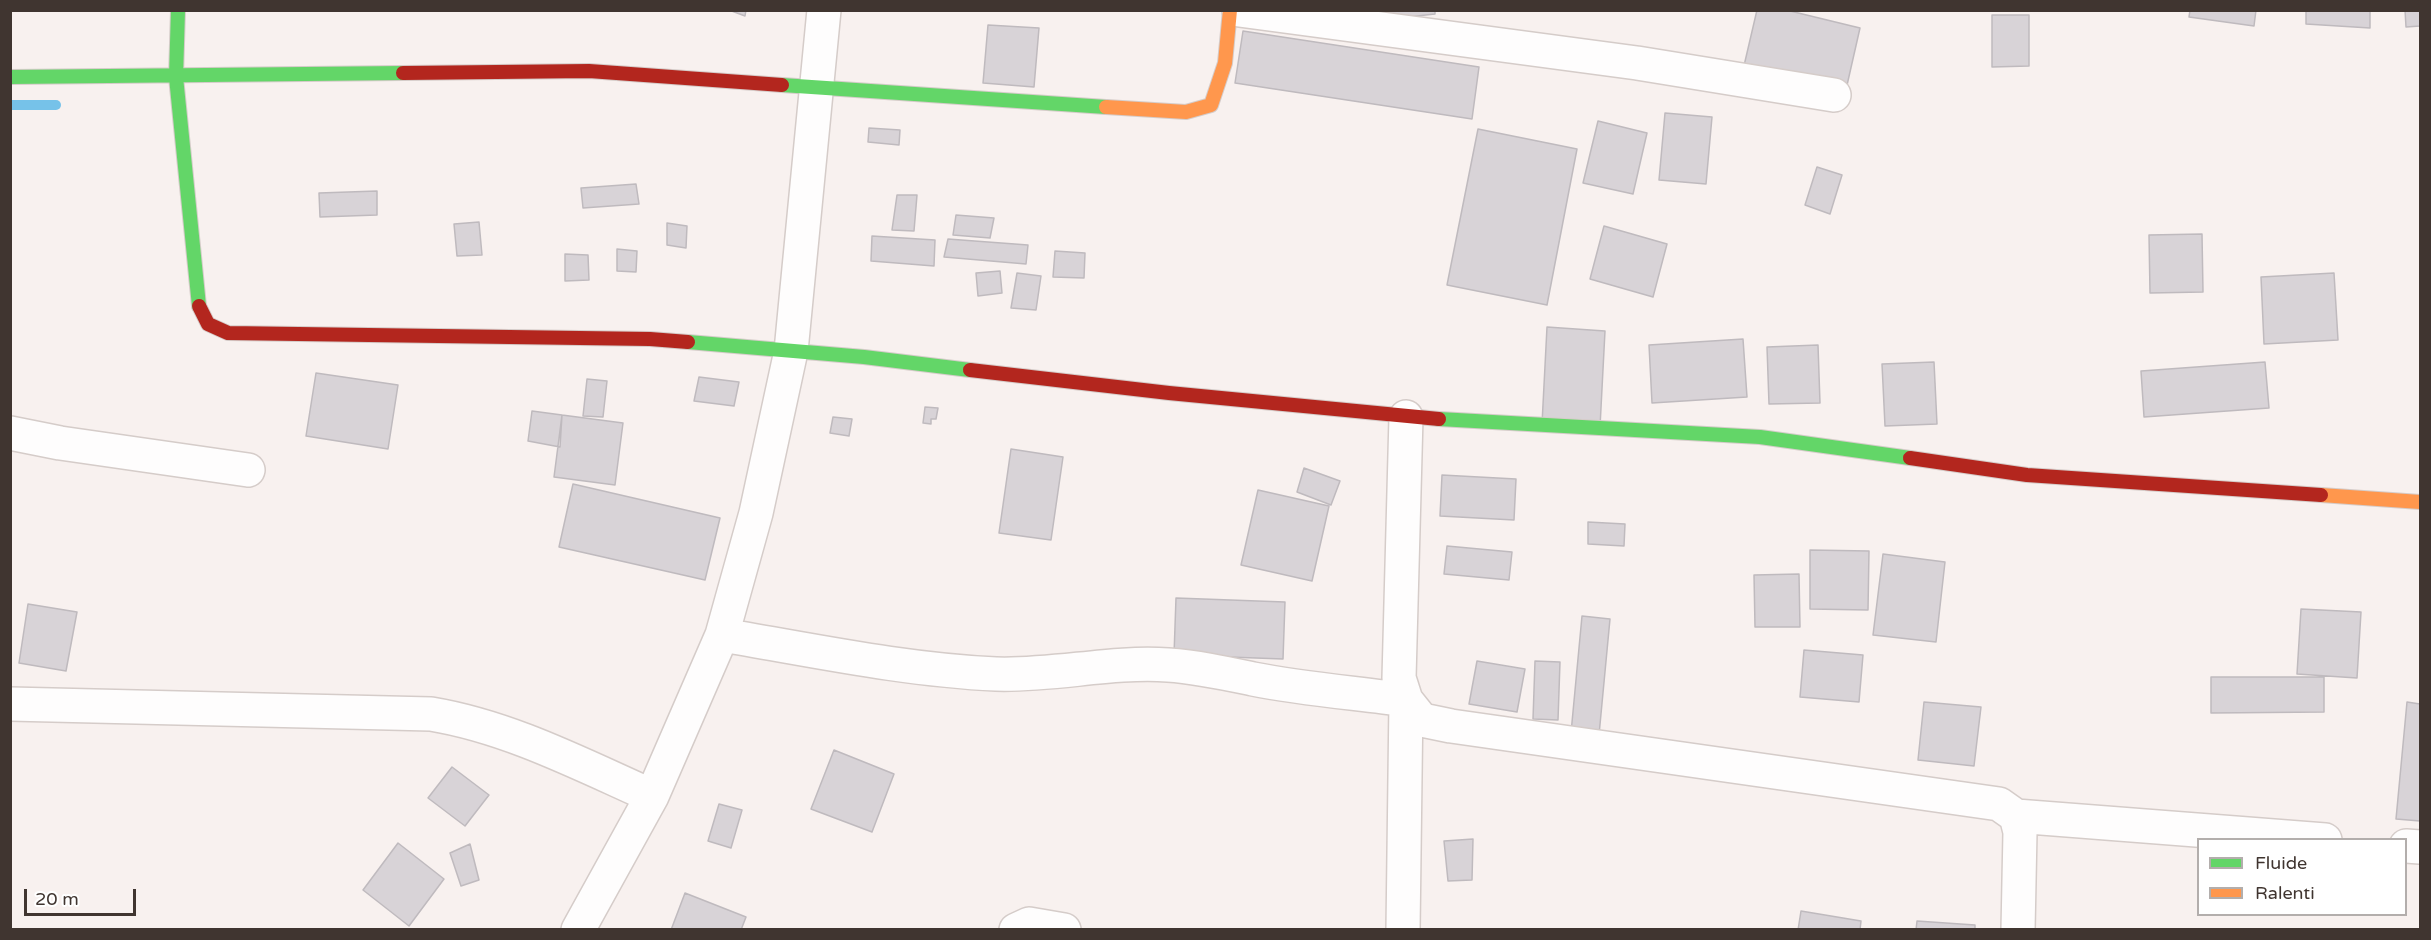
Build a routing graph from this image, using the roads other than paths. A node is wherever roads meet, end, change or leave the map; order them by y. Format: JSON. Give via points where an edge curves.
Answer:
{"nodes":[{"id":1,"x":178,"y":10,"type":"edge"},
{"id":2,"x":824,"y":10,"type":"edge"},
{"id":3,"x":1230,"y":10,"type":"edge"},
{"id":4,"x":1239,"y":10,"type":"edge"},
{"id":5,"x":10,"y":77,"type":"edge"},
{"id":6,"x":176,"y":77,"type":"junction"},
{"id":7,"x":816,"y":88,"type":"junction"},
{"id":8,"x":1834,"y":95,"type":"dead end"},
{"id":9,"x":791,"y":351,"type":"junction"},
{"id":10,"x":1407,"y":417,"type":"junction"},
{"id":11,"x":10,"y":433,"type":"edge"},
{"id":12,"x":248,"y":470,"type":"dead end"},
{"id":13,"x":2421,"y":502,"type":"edge"},
{"id":14,"x":722,"y":635,"type":"junction"},
{"id":15,"x":1406,"y":700,"type":"junction"},
{"id":16,"x":10,"y":704,"type":"edge"},
{"id":17,"x":652,"y":796,"type":"junction"},
{"id":18,"x":2016,"y":816,"type":"junction"},
{"id":19,"x":2299,"y":838,"type":"edge"},
{"id":20,"x":578,"y":930,"type":"edge"},
{"id":21,"x":1016,"y":930,"type":"edge"},
{"id":22,"x":1064,"y":930,"type":"edge"},
{"id":23,"x":1403,"y":930,"type":"edge"},
{"id":24,"x":2018,"y":930,"type":"edge"}],
"edges":[{"from":1,"to":6,"type":"street"},
{"from":2,"to":7,"type":"street"},
{"from":3,"to":7,"type":"street","via":[[1225,63],[1211,105],[1186,112]]},
{"from":4,"to":8,"type":"street","via":[[1637,63]]},
{"from":5,"to":6,"type":"street"},
{"from":6,"to":7,"type":"street","via":[[589,70]]},
{"from":6,"to":9,"type":"street","via":[[198,303],[202,320],[214,331],[650,339]]},
{"from":7,"to":9,"type":"street"},
{"from":9,"to":10,"type":"street"},
{"from":9,"to":14,"type":"street","via":[[756,513]]},
{"from":10,"to":13,"type":"street","via":[[1761,437],[2027,475]]},
{"from":10,"to":15,"type":"street","via":[[1399,678]]},
{"from":11,"to":12,"type":"street"},
{"from":14,"to":15,"type":"street","via":[[985,673],[1028,674],[1143,663],[1223,670],[1254,679]]},
{"from":14,"to":17,"type":"street"},
{"from":15,"to":18,"type":"street","via":[[1422,720],[1451,726],[1999,804]]},
{"from":15,"to":23,"type":"street"},
{"from":16,"to":17,"type":"street","via":[[431,714],[468,720],[536,744]]},
{"from":17,"to":20,"type":"street"},
{"from":18,"to":19,"type":"street"},
{"from":18,"to":24,"type":"street","via":[[2020,832]]},
{"from":21,"to":22,"type":"street","via":[[1029,924]]}]}
